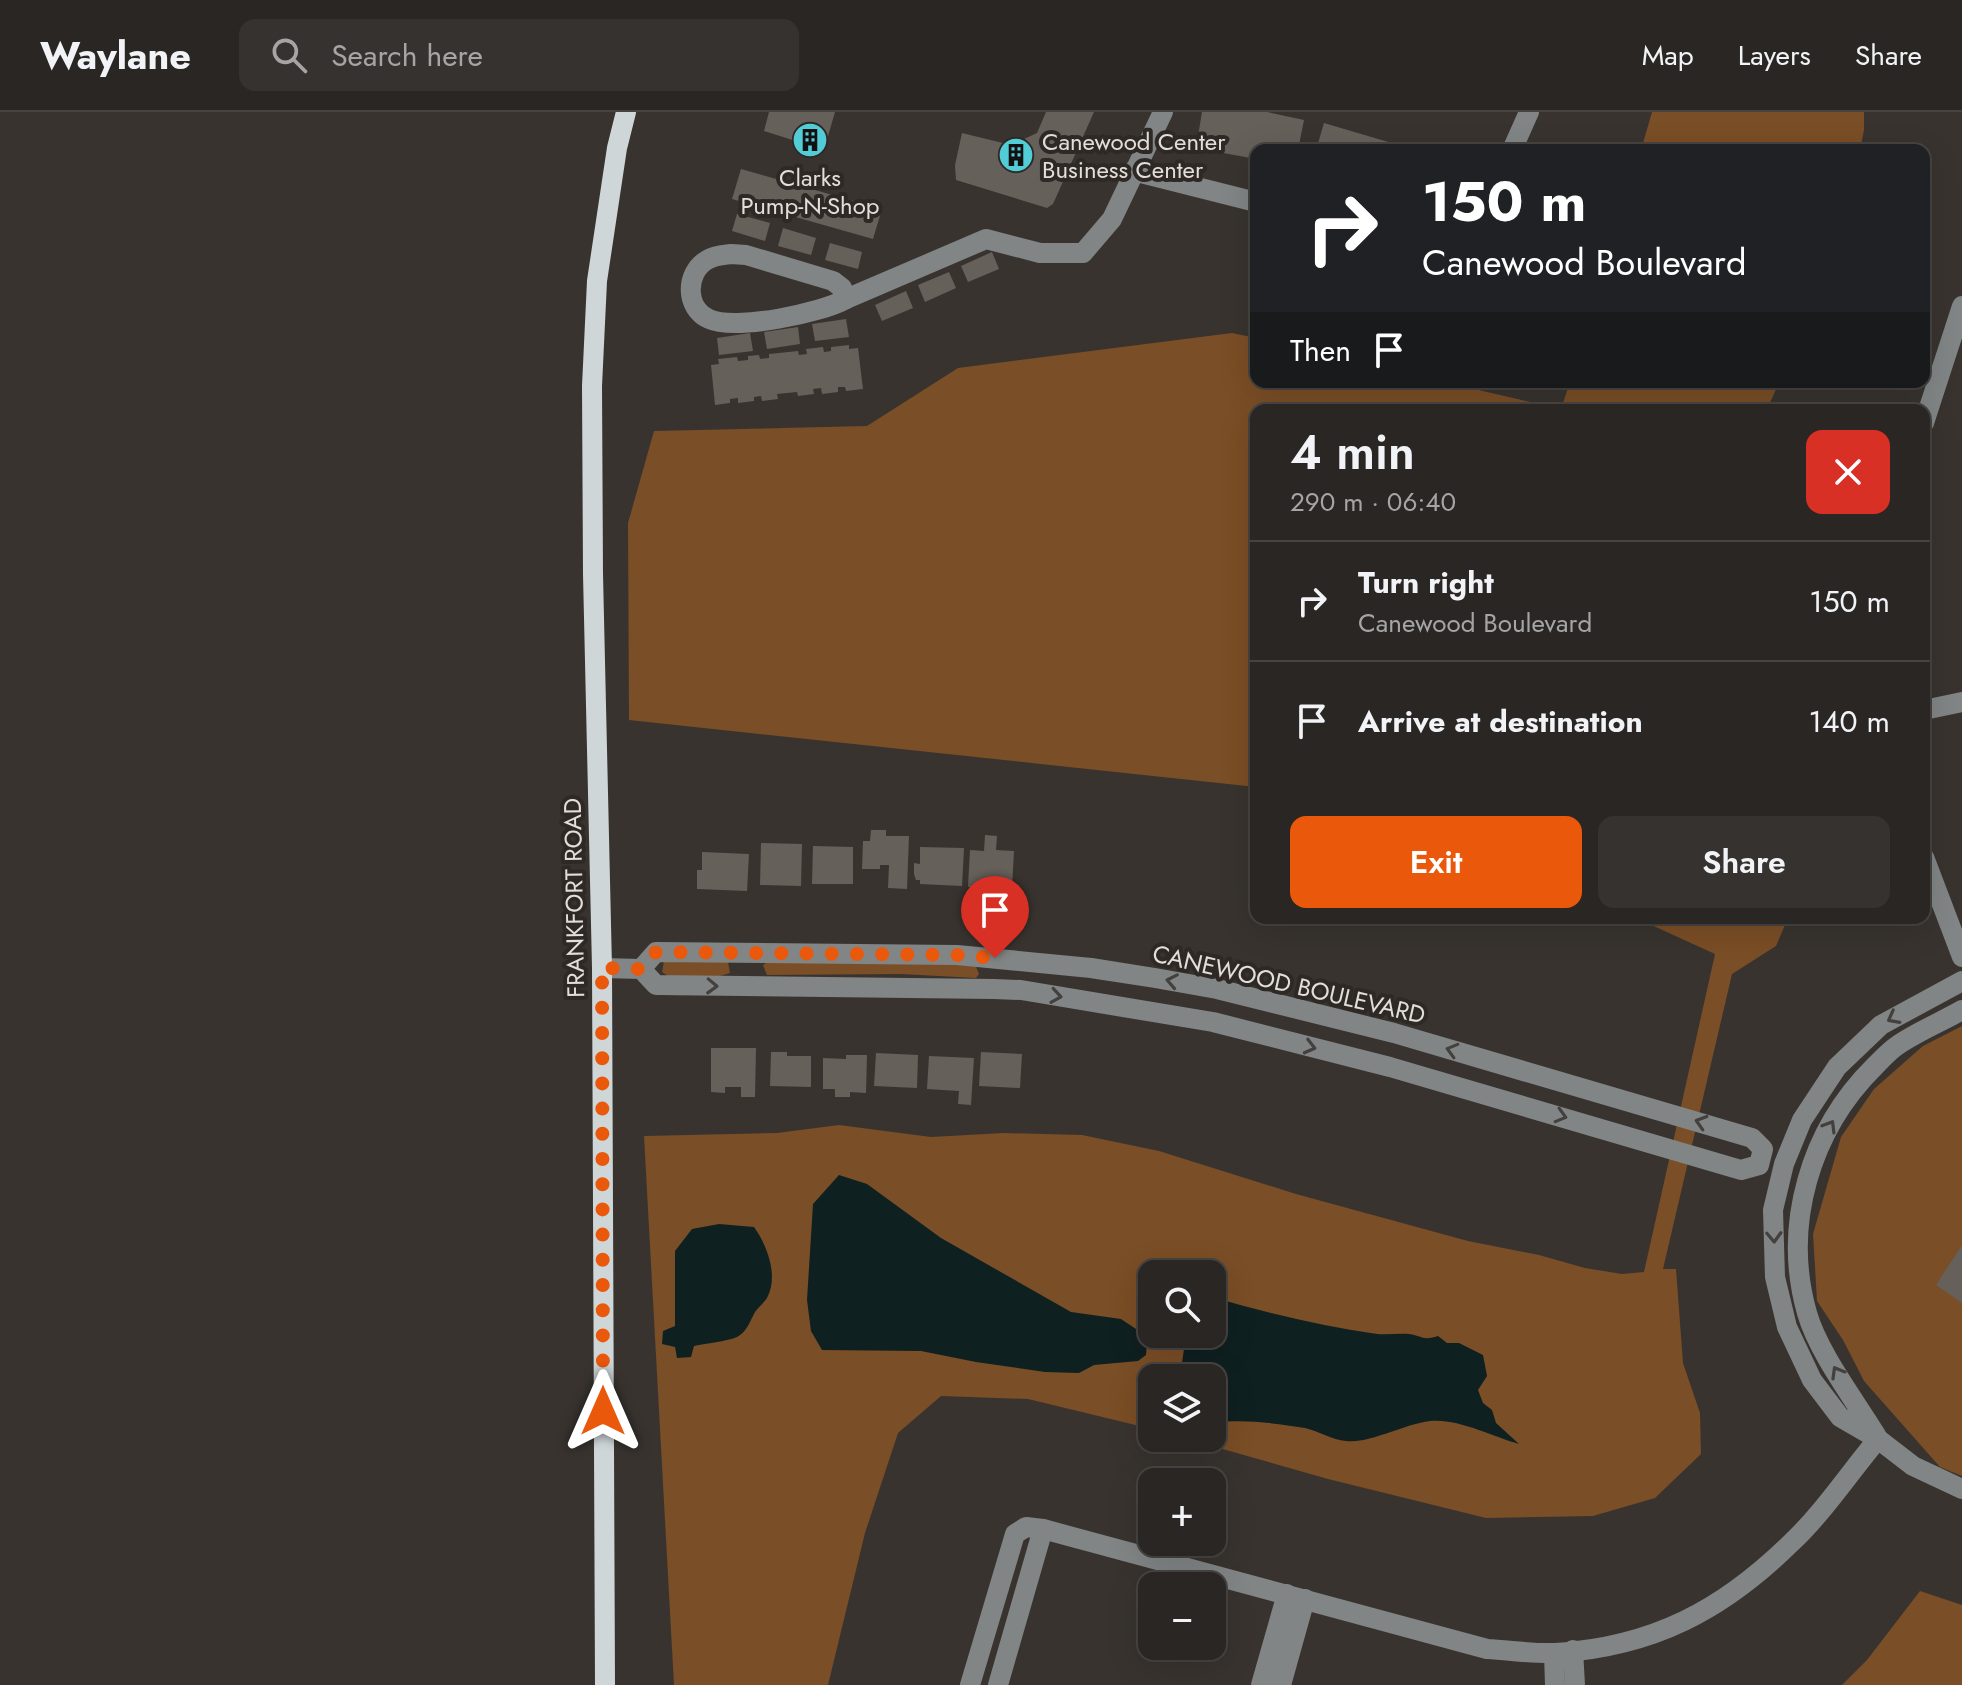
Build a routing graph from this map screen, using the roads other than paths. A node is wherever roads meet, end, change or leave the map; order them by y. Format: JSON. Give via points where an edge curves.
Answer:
{"nodes":[{"id":1,"x":626,"y":112,"type":"edge"},
{"id":2,"x":1163,"y":112,"type":"edge"},
{"id":3,"x":1529,"y":112,"type":"edge"},
{"id":4,"x":1515,"y":144,"type":"edge"},
{"id":5,"x":1133,"y":171,"type":"junction"},
{"id":6,"x":1250,"y":200,"type":"edge"},
{"id":7,"x":846,"y":299,"type":"junction"},
{"id":8,"x":1962,"y":306,"type":"edge"},
{"id":9,"x":1930,"y":405,"type":"edge"},
{"id":10,"x":1962,"y":702,"type":"edge"},
{"id":11,"x":1930,"y":709,"type":"edge"},
{"id":12,"x":1930,"y":873,"type":"edge"},
{"id":13,"x":1962,"y":957,"type":"edge"},
{"id":14,"x":602,"y":968,"type":"junction"},
{"id":15,"x":641,"y":969,"type":"junction"},
{"id":16,"x":1962,"y":981,"type":"edge"},
{"id":17,"x":1962,"y":1010,"type":"edge"},
{"id":18,"x":1635,"y":1102,"type":"junction"},
{"id":19,"x":1625,"y":1134,"type":"junction"},
{"id":20,"x":1762,"y":1158,"type":"junction"},
{"id":21,"x":1784,"y":1164,"type":"junction"},
{"id":22,"x":1809,"y":1170,"type":"junction"},
{"id":23,"x":1878,"y":1439,"type":"junction"},
{"id":24,"x":1962,"y":1489,"type":"edge"},
{"id":25,"x":1043,"y":1529,"type":"junction"},
{"id":26,"x":1296,"y":1597,"type":"junction"},
{"id":27,"x":1563,"y":1652,"type":"junction"},
{"id":28,"x":605,"y":1685,"type":"edge"},
{"id":29,"x":970,"y":1685,"type":"edge"},
{"id":30,"x":998,"y":1685,"type":"edge"},
{"id":31,"x":1261,"y":1685,"type":"edge"},
{"id":32,"x":1281,"y":1685,"type":"edge"},
{"id":33,"x":1555,"y":1685,"type":"edge"},
{"id":34,"x":1575,"y":1685,"type":"edge"}],
"edges":[{"from":1,"to":14,"type":"main road","name":"FRANKFORT ROAD","via":[[597,281],[592,386]]},
{"from":2,"to":5,"type":"street"},
{"from":3,"to":4,"type":"street"},
{"from":5,"to":6,"type":"street"},
{"from":5,"to":7,"type":"street","via":[[1112,219],[1083,253],[1040,253],[986,239]]},
{"from":7,"to":7,"type":"street","via":[[736,325],[707,319],[697,310],[690,282],[705,261],[746,255],[833,281]]},
{"from":8,"to":9,"type":"street"},
{"from":10,"to":11,"type":"street"},
{"from":12,"to":13,"type":"street"},
{"from":14,"to":15,"type":"street","name":"CANEWOOD BOULEVARD"},
{"from":14,"to":28,"type":"main road","name":"FRANKFORT ROAD"},
{"from":18,"to":15,"type":"street","name":"CANEWOOD BOULEVARD","one_way":true,"via":[[1217,989],[1091,968],[957,955],[656,952]]},
{"from":15,"to":19,"type":"street","name":"CANEWOOD BOULEVARD","one_way":true,"via":[[656,985],[1008,989],[1145,1010],[1390,1067]]},
{"from":16,"to":21,"type":"street","one_way":true,"via":[[1881,1025],[1837,1067],[1802,1120]]},
{"from":22,"to":17,"type":"street","one_way":true,"via":[[1857,1084],[1897,1046]]},
{"from":18,"to":19,"type":"street"},
{"from":20,"to":18,"type":"street","name":"CANEWOOD BOULEVARD","one_way":true,"via":[[1763,1149],[1752,1138]]},
{"from":19,"to":20,"type":"street","name":"CANEWOOD BOULEVARD","via":[[1741,1170],[1759,1165]]},
{"from":20,"to":21,"type":"street","name":"CANEWOOD BOULEVARD"},
{"from":21,"to":22,"type":"street","name":"CANEWOOD BOULEVARD"},
{"from":21,"to":23,"type":"street","one_way":true,"via":[[1773,1210],[1775,1277],[1787,1327],[1812,1380],[1840,1417]]},
{"from":23,"to":22,"type":"street","one_way":true,"via":[[1807,1315],[1798,1265],[1799,1213]]},
{"from":23,"to":24,"type":"street","via":[[1913,1466]]},
{"from":23,"to":27,"type":"street","via":[[1794,1541],[1737,1591],[1704,1613],[1632,1641]]},
{"from":25,"to":26,"type":"street"},
{"from":25,"to":29,"type":"street","via":[[1026,1527],[1015,1534]]},
{"from":25,"to":30,"type":"street"},
{"from":26,"to":27,"type":"street","via":[[1487,1649]]},
{"from":26,"to":31,"type":"street"},
{"from":26,"to":32,"type":"street"},
{"from":27,"to":33,"type":"street"},
{"from":27,"to":34,"type":"street"}]}
